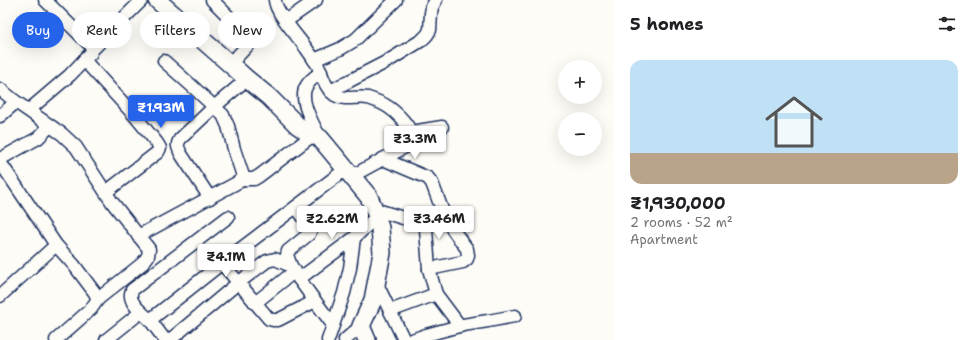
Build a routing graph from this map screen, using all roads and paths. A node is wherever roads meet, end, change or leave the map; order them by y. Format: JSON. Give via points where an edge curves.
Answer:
{"nodes":[{"id":1,"x":45,"y":0,"type":"edge"},
{"id":2,"x":142,"y":0,"type":"edge"},
{"id":3,"x":157,"y":0,"type":"edge"},
{"id":4,"x":212,"y":0,"type":"edge"},
{"id":5,"x":275,"y":0,"type":"edge"},
{"id":6,"x":316,"y":0,"type":"edge"},
{"id":7,"x":396,"y":0,"type":"edge"},
{"id":8,"x":436,"y":0,"type":"edge"},
{"id":9,"x":286,"y":21,"type":"junction"},
{"id":10,"x":92,"y":50,"type":"junction"},
{"id":11,"x":84,"y":60,"type":"junction"},
{"id":12,"x":314,"y":60,"type":"junction"},
{"id":13,"x":164,"y":61,"type":"dead end"},
{"id":14,"x":230,"y":64,"type":"junction"},
{"id":15,"x":321,"y":72,"type":"junction"},
{"id":16,"x":247,"y":79,"type":"junction"},
{"id":17,"x":0,"y":89,"type":"edge"},
{"id":18,"x":330,"y":91,"type":"junction"},
{"id":19,"x":16,"y":102,"type":"junction"},
{"id":20,"x":214,"y":107,"type":"junction"},
{"id":21,"x":29,"y":110,"type":"junction"},
{"id":22,"x":0,"y":116,"type":"edge"},
{"id":23,"x":50,"y":126,"type":"junction"},
{"id":24,"x":442,"y":127,"type":"dead end"},
{"id":25,"x":411,"y":132,"type":"junction"},
{"id":26,"x":317,"y":137,"type":"junction"},
{"id":27,"x":383,"y":159,"type":"junction"},
{"id":28,"x":0,"y":160,"type":"edge"},
{"id":29,"x":349,"y":172,"type":"junction"},
{"id":30,"x":244,"y":179,"type":"junction"},
{"id":31,"x":106,"y":192,"type":"junction"},
{"id":32,"x":210,"y":198,"type":"junction"},
{"id":33,"x":296,"y":207,"type":"junction"},
{"id":34,"x":376,"y":213,"type":"junction"},
{"id":35,"x":228,"y":217,"type":"dead end"},
{"id":36,"x":138,"y":236,"type":"junction"},
{"id":37,"x":354,"y":238,"type":"junction"},
{"id":38,"x":56,"y":245,"type":"junction"},
{"id":39,"x":222,"y":264,"type":"junction"},
{"id":40,"x":429,"y":269,"type":"junction"},
{"id":41,"x":295,"y":272,"type":"junction"},
{"id":42,"x":376,"y":282,"type":"junction"},
{"id":43,"x":238,"y":283,"type":"junction"},
{"id":44,"x":436,"y":294,"type":"junction"},
{"id":45,"x":0,"y":296,"type":"edge"},
{"id":46,"x":98,"y":299,"type":"junction"},
{"id":47,"x":315,"y":301,"type":"junction"},
{"id":48,"x":255,"y":303,"type":"junction"},
{"id":49,"x":390,"y":311,"type":"junction"},
{"id":50,"x":145,"y":316,"type":"junction"},
{"id":51,"x":515,"y":316,"type":"dead end"},
{"id":52,"x":333,"y":325,"type":"junction"},
{"id":53,"x":460,"y":326,"type":"junction"},
{"id":54,"x":364,"y":333,"type":"edge"},
{"id":55,"x":56,"y":340,"type":"edge"},
{"id":56,"x":106,"y":340,"type":"edge"},
{"id":57,"x":165,"y":340,"type":"edge"},
{"id":58,"x":170,"y":340,"type":"edge"},
{"id":59,"x":328,"y":340,"type":"edge"},
{"id":60,"x":345,"y":340,"type":"edge"},
{"id":61,"x":404,"y":340,"type":"edge"},
{"id":62,"x":412,"y":340,"type":"edge"}],
"edges":[{"from":1,"to":10,"type":"street","via":[[81,35]]},
{"from":2,"to":10,"type":"street"},
{"from":3,"to":14,"type":"street"},
{"from":4,"to":14,"type":"street","via":[[250,40]]},
{"from":5,"to":9,"type":"street"},
{"from":6,"to":9,"type":"street"},
{"from":7,"to":12,"type":"street","via":[[355,40]]},
{"from":8,"to":18,"type":"street","via":[[432,7],[430,30],[422,40]]},
{"from":9,"to":12,"type":"street"},
{"from":10,"to":11,"type":"street"},
{"from":11,"to":21,"type":"street"},
{"from":11,"to":31,"type":"street","via":[[160,148]]},
{"from":12,"to":15,"type":"street"},
{"from":13,"to":20,"type":"street"},
{"from":14,"to":16,"type":"street"},
{"from":15,"to":18,"type":"street"},
{"from":15,"to":26,"type":"street","via":[[306,86],[304,93],[306,109]]},
{"from":16,"to":20,"type":"street"},
{"from":16,"to":26,"type":"street","via":[[297,125]]},
{"from":17,"to":19,"type":"street"},
{"from":18,"to":25,"type":"street","via":[[342,98],[366,98],[380,102],[400,117]]},
{"from":19,"to":21,"type":"street"},
{"from":19,"to":22,"type":"street"},
{"from":20,"to":30,"type":"street","via":[[223,115],[228,126]]},
{"from":20,"to":32,"type":"street","via":[[178,143],[181,154]]},
{"from":21,"to":23,"type":"street"},
{"from":23,"to":28,"type":"street","via":[[38,138]]},
{"from":23,"to":31,"type":"street","via":[[76,147]]},
{"from":24,"to":25,"type":"street"},
{"from":25,"to":27,"type":"street","via":[[412,138],[405,147]]},
{"from":26,"to":29,"type":"street"},
{"from":26,"to":30,"type":"street","via":[[254,179]]},
{"from":27,"to":29,"type":"street"},
{"from":27,"to":40,"type":"street","via":[[428,178],[453,230],[467,249],[467,259],[463,262]]},
{"from":28,"to":38,"type":"street"},
{"from":29,"to":33,"type":"street"},
{"from":29,"to":34,"type":"street","via":[[369,197]]},
{"from":30,"to":32,"type":"street"},
{"from":31,"to":36,"type":"street"},
{"from":32,"to":36,"type":"street"},
{"from":33,"to":39,"type":"street"},
{"from":33,"to":41,"type":"street","via":[[311,230],[288,251],[287,255]]},
{"from":34,"to":37,"type":"street"},
{"from":34,"to":40,"type":"street","via":[[408,219],[421,218],[424,221]]},
{"from":34,"to":42,"type":"street","via":[[382,253]]},
{"from":35,"to":50,"type":"street","via":[[132,290],[131,299]]},
{"from":36,"to":46,"type":"street","via":[[149,250],[148,256],[136,269]]},
{"from":37,"to":41,"type":"street"},
{"from":37,"to":52,"type":"street","via":[[347,281]]},
{"from":38,"to":45,"type":"street"},
{"from":38,"to":46,"type":"street"},
{"from":39,"to":43,"type":"street"},
{"from":39,"to":50,"type":"street"},
{"from":40,"to":44,"type":"street"},
{"from":41,"to":43,"type":"street","via":[[280,260],[271,259]]},
{"from":41,"to":47,"type":"street"},
{"from":41,"to":48,"type":"street"},
{"from":42,"to":49,"type":"street"},
{"from":42,"to":54,"type":"street"},
{"from":43,"to":48,"type":"street"},
{"from":43,"to":58,"type":"street"},
{"from":44,"to":49,"type":"street"},
{"from":44,"to":53,"type":"street"},
{"from":46,"to":55,"type":"street","via":[[91,309]]},
{"from":47,"to":48,"type":"street","via":[[278,320],[269,319]]},
{"from":47,"to":52,"type":"street"},
{"from":49,"to":61,"type":"street"},
{"from":50,"to":56,"type":"street"},
{"from":50,"to":57,"type":"street"},
{"from":51,"to":53,"type":"street"},
{"from":52,"to":59,"type":"street"},
{"from":53,"to":62,"type":"street"},
{"from":54,"to":60,"type":"street"}]}
